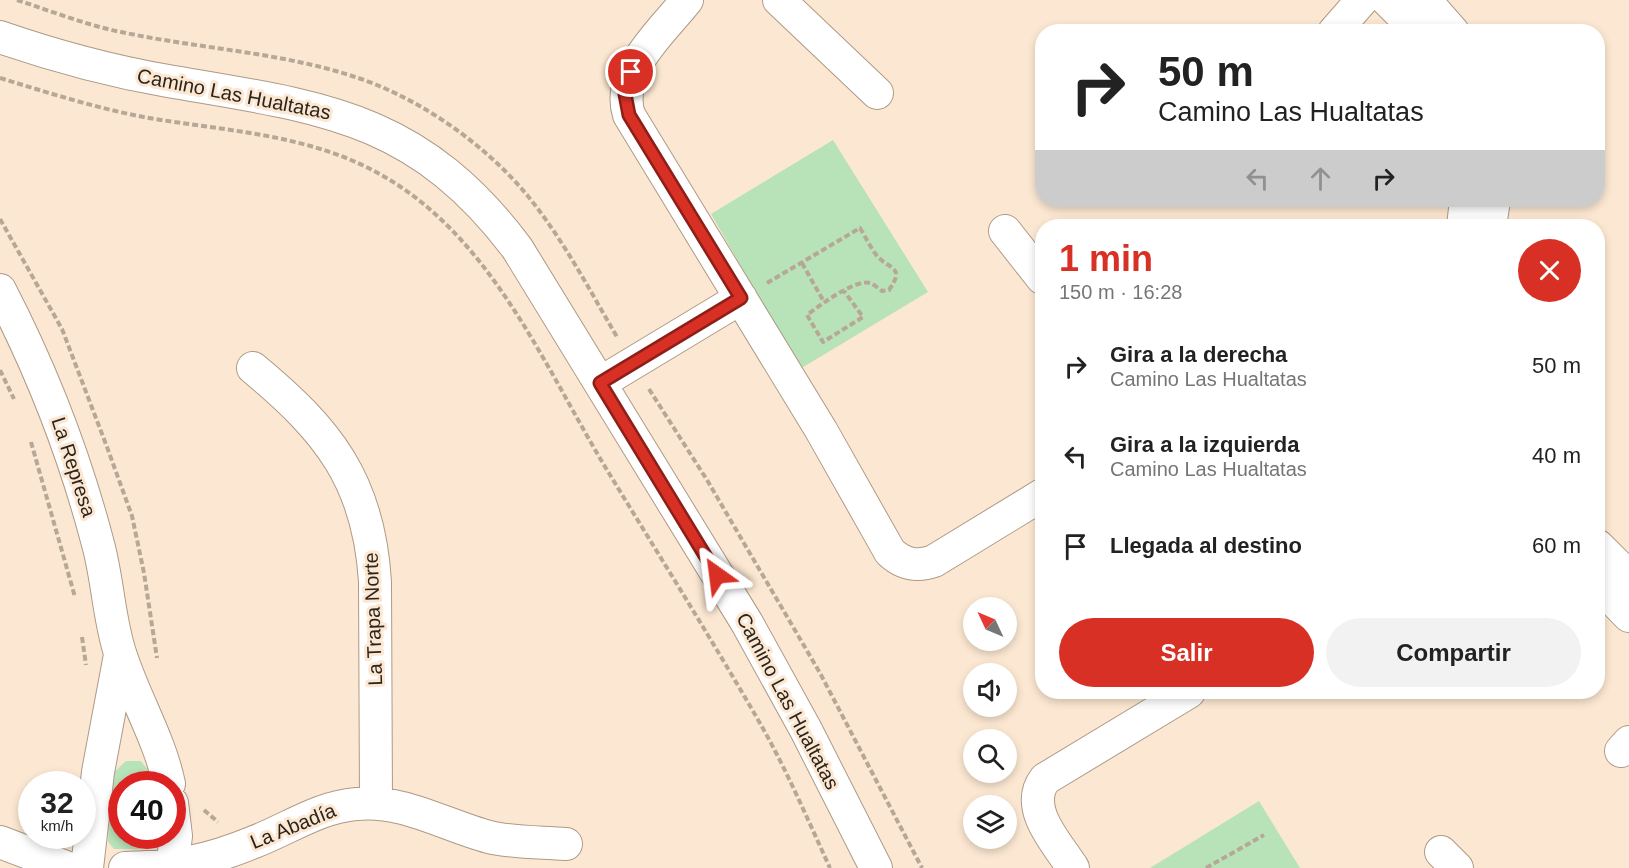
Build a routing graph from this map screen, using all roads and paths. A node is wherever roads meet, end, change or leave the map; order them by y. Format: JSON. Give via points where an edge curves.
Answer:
{"nodes":[{"id":1,"x":687,"y":0,"type":"edge"},
{"id":2,"x":779,"y":0,"type":"edge"},
{"id":3,"x":1362,"y":0,"type":"edge"},
{"id":4,"x":1387,"y":0,"type":"edge"},
{"id":5,"x":1425,"y":0,"type":"edge"},
{"id":6,"x":1341,"y":24,"type":"edge"},
{"id":7,"x":1411,"y":24,"type":"edge"},
{"id":8,"x":1446,"y":24,"type":"edge"},
{"id":9,"x":0,"y":37,"type":"edge"},
{"id":10,"x":0,"y":78,"type":"edge"},
{"id":11,"x":877,"y":93,"type":"dead end"},
{"id":12,"x":0,"y":219,"type":"edge"},
{"id":13,"x":1005,"y":231,"type":"dead end"},
{"id":14,"x":802,"y":263,"type":"junction"},
{"id":15,"x":1035,"y":270,"type":"edge"},
{"id":16,"x":0,"y":290,"type":"edge"},
{"id":17,"x":844,"y":291,"type":"junction"},
{"id":18,"x":741,"y":298,"type":"junction"},
{"id":19,"x":824,"y":302,"type":"junction"},
{"id":20,"x":253,"y":368,"type":"dead end"},
{"id":21,"x":0,"y":370,"type":"edge"},
{"id":22,"x":600,"y":383,"type":"junction"},
{"id":23,"x":18,"y":407,"type":"dead end"},
{"id":24,"x":30,"y":437,"type":"dead end"},
{"id":25,"x":1035,"y":499,"type":"edge"},
{"id":26,"x":1605,"y":553,"type":"edge"},
{"id":27,"x":1629,"y":577,"type":"edge"},
{"id":28,"x":1605,"y":591,"type":"edge"},
{"id":29,"x":77,"y":605,"type":"dead end"},
{"id":30,"x":1629,"y":616,"type":"edge"},
{"id":31,"x":80,"y":628,"type":"dead end"},
{"id":32,"x":120,"y":654,"type":"junction"},
{"id":33,"x":157,"y":662,"type":"dead end"},
{"id":34,"x":87,"y":674,"type":"dead end"},
{"id":35,"x":1177,"y":699,"type":"edge"},
{"id":36,"x":165,"y":771,"type":"edge"},
{"id":37,"x":187,"y":802,"type":"edge"},
{"id":38,"x":376,"y":803,"type":"junction"},
{"id":39,"x":222,"y":824,"type":"dead end"},
{"id":40,"x":1264,"y":835,"type":"dead end"},
{"id":41,"x":0,"y":842,"type":"edge"},
{"id":42,"x":566,"y":844,"type":"dead end"},
{"id":43,"x":173,"y":867,"type":"edge"},
{"id":44,"x":68,"y":868,"type":"edge"},
{"id":45,"x":87,"y":868,"type":"edge"},
{"id":46,"x":125,"y":868,"type":"edge"},
{"id":47,"x":830,"y":868,"type":"edge"},
{"id":48,"x":876,"y":868,"type":"edge"},
{"id":49,"x":1073,"y":868,"type":"edge"},
{"id":50,"x":1206,"y":868,"type":"edge"}],
"edges":[{"from":1,"to":18,"type":"street","via":[[631,72],[626,105]]},
{"from":2,"to":11,"type":"street"},
{"from":3,"to":6,"type":"street"},
{"from":4,"to":7,"type":"street"},
{"from":5,"to":8,"type":"street"},
{"from":9,"to":22,"type":"street","name":"Camino Las Hualtatas","via":[[131,74],[324,109],[415,150],[459,182],[500,225]]},
{"from":10,"to":47,"type":"path","via":[[147,117],[255,133],[338,154],[386,178],[451,227],[528,333],[758,720]]},
{"from":12,"to":33,"type":"path","via":[[62,329],[118,476],[132,516],[144,573]]},
{"from":13,"to":15,"type":"street"},
{"from":14,"to":17,"type":"path","via":[[860,228],[878,257],[896,272],[896,280],[889,290],[882,291],[870,283],[856,284]]},
{"from":14,"to":18,"type":"path"},
{"from":14,"to":19,"type":"path"},
{"from":16,"to":32,"type":"street","name":"La Represa","via":[[46,385],[81,484],[99,547]]},
{"from":17,"to":19,"type":"path"},
{"from":17,"to":19,"type":"path","via":[[863,317],[823,342],[807,315]]},
{"from":18,"to":22,"type":"street"},
{"from":18,"to":25,"type":"street","via":[[897,558],[914,565],[934,561]]},
{"from":20,"to":38,"type":"street","name":"La Trapa Norte","via":[[318,427],[337,454],[362,506],[375,582]]},
{"from":21,"to":23,"type":"path"},
{"from":22,"to":48,"type":"street","name":"Camino Las Hualtatas","via":[[775,672]]},
{"from":24,"to":29,"type":"path"},
{"from":26,"to":27,"type":"street"},
{"from":28,"to":30,"type":"street"},
{"from":31,"to":34,"type":"path"},
{"from":32,"to":36,"type":"street","name":"La Represa"},
{"from":32,"to":45,"type":"street","name":"La Represa","via":[[98,772]]},
{"from":35,"to":49,"type":"street","via":[[1045,779],[1040,786],[1037,809]]},
{"from":37,"to":39,"type":"path"},
{"from":37,"to":43,"type":"street","via":[[176,836]]},
{"from":38,"to":42,"type":"street","name":"La Abadía","via":[[401,807],[490,837]]},
{"from":38,"to":43,"type":"street","name":"La Abadía","via":[[321,811],[233,851]]},
{"from":40,"to":50,"type":"path"},
{"from":41,"to":44,"type":"street"},
{"from":43,"to":46,"type":"street","name":"La Abadía"}]}
